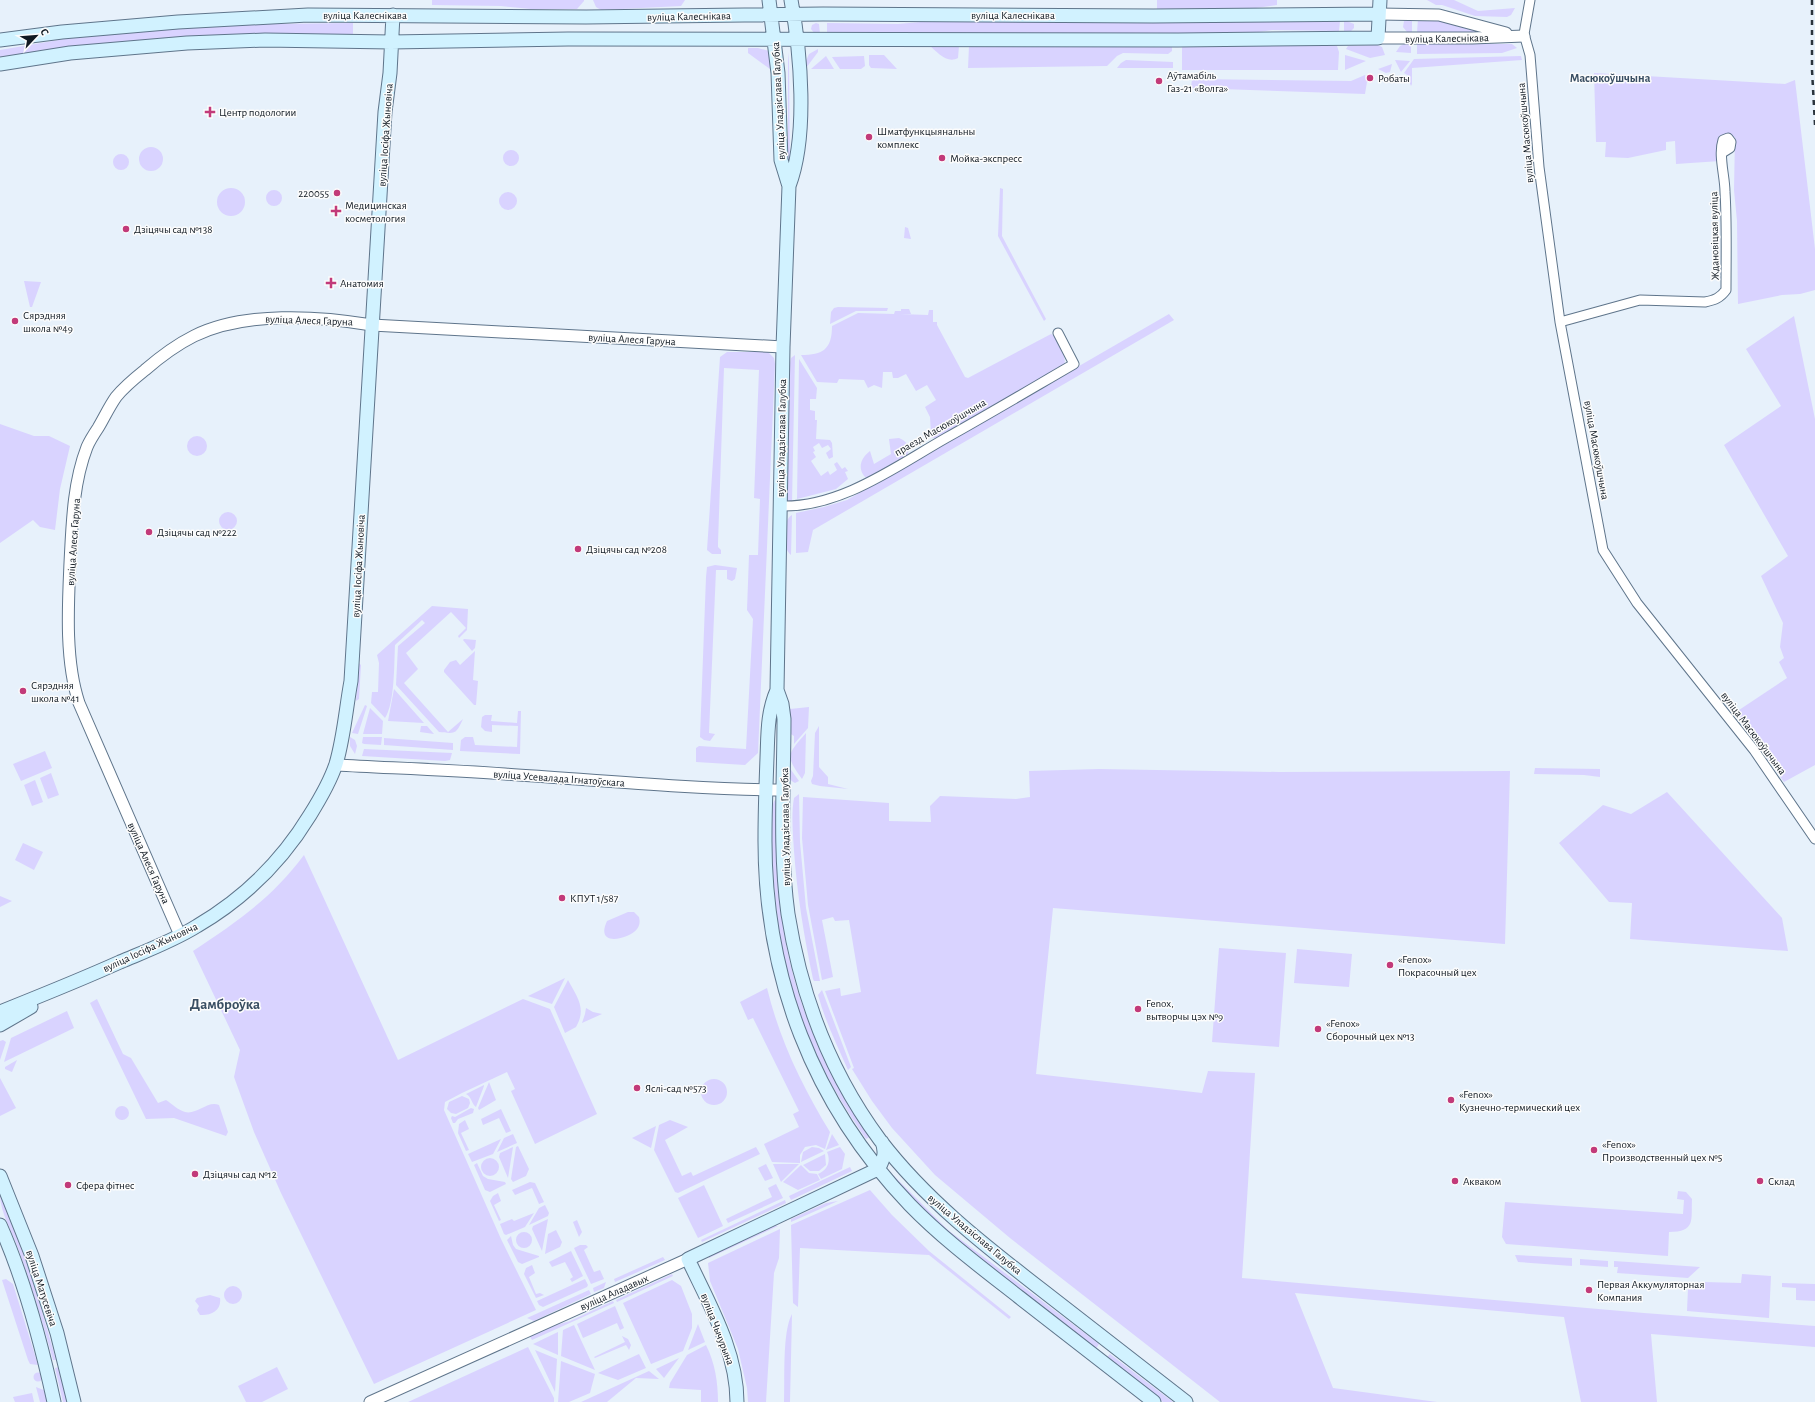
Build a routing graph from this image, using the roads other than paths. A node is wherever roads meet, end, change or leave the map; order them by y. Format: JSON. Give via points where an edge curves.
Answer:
{"nodes":[{"id":1,"x":769,"y":0,"type":"edge"},
{"id":2,"x":791,"y":0,"type":"edge"},
{"id":3,"x":1380,"y":0,"type":"edge"},
{"id":4,"x":1530,"y":0,"type":"edge"},
{"id":5,"x":772,"y":14,"type":"junction"},
{"id":6,"x":1379,"y":14,"type":"junction"},
{"id":7,"x":393,"y":15,"type":"junction"},
{"id":8,"x":794,"y":15,"type":"junction"},
{"id":9,"x":1520,"y":36,"type":"junction"},
{"id":10,"x":1378,"y":38,"type":"junction"},
{"id":11,"x":0,"y":40,"type":"edge"},
{"id":12,"x":775,"y":40,"type":"junction"},
{"id":13,"x":797,"y":40,"type":"junction"},
{"id":14,"x":391,"y":42,"type":"junction"},
{"id":15,"x":0,"y":64,"type":"edge"},
{"id":16,"x":1722,"y":153,"type":"dead end"},
{"id":17,"x":789,"y":186,"type":"junction"},
{"id":18,"x":1560,"y":322,"type":"junction"},
{"id":19,"x":372,"y":325,"type":"junction"},
{"id":20,"x":1058,"y":333,"type":"dead end"},
{"id":21,"x":783,"y":347,"type":"junction"},
{"id":22,"x":780,"y":506,"type":"junction"},
{"id":23,"x":777,"y":690,"type":"junction"},
{"id":24,"x":336,"y":765,"type":"junction"},
{"id":25,"x":766,"y":790,"type":"junction"},
{"id":26,"x":782,"y":790,"type":"junction"},
{"id":27,"x":1815,"y":839,"type":"edge"},
{"id":28,"x":180,"y":935,"type":"junction"},
{"id":29,"x":74,"y":983,"type":"junction"},
{"id":30,"x":0,"y":1012,"type":"edge"},
{"id":31,"x":0,"y":1025,"type":"edge"},
{"id":32,"x":882,"y":1142,"type":"junction"},
{"id":33,"x":865,"y":1151,"type":"junction"},
{"id":34,"x":901,"y":1165,"type":"junction"},
{"id":35,"x":878,"y":1166,"type":"junction"},
{"id":36,"x":0,"y":1176,"type":"edge"},
{"id":37,"x":860,"y":1177,"type":"junction"},
{"id":38,"x":0,"y":1225,"type":"edge"},
{"id":39,"x":688,"y":1259,"type":"junction"},
{"id":40,"x":54,"y":1402,"type":"edge"},
{"id":41,"x":74,"y":1402,"type":"edge"},
{"id":42,"x":370,"y":1402,"type":"edge"},
{"id":43,"x":737,"y":1402,"type":"edge"},
{"id":44,"x":1154,"y":1402,"type":"edge"},
{"id":45,"x":1186,"y":1402,"type":"edge"}],
"edges":[{"from":1,"to":5,"type":"main road","name":"вуліца Уладзіслава Галубка"},
{"from":2,"to":8,"type":"main road","name":"вуліца Уладзіслава Галубка"},
{"from":3,"to":6,"type":"main road"},
{"from":4,"to":9,"type":"street","name":"вуліца Масюкоўшчына"},
{"from":5,"to":7,"type":"main road","name":"вуліца Калеснікава","via":[[586,17]]},
{"from":5,"to":8,"type":"main road","name":"вуліца Калеснікава"},
{"from":5,"to":12,"type":"main road","name":"вуліца Уладзіслава Галубка"},
{"from":6,"to":8,"type":"main road","name":"вуліца Калеснікава"},
{"from":6,"to":9,"type":"street","name":"вуліца Калеснікава","via":[[1439,15]]},
{"from":6,"to":10,"type":"main road"},
{"from":7,"to":11,"type":"main road","name":"вуліца Калеснікава","via":[[308,15],[178,22]]},
{"from":7,"to":14,"type":"main road","name":"вуліца Іосіфа Жыновіча"},
{"from":8,"to":13,"type":"main road","name":"вуліца Уладзіслава Галубка"},
{"from":9,"to":10,"type":"street","name":"вуліца Калеснікава"},
{"from":9,"to":18,"type":"street","name":"вуліца Масюкоўшчына","via":[[1530,55],[1539,167]]},
{"from":10,"to":13,"type":"main road","name":"вуліца Калеснікава"},
{"from":12,"to":13,"type":"main road","name":"вуліца Калеснікава"},
{"from":12,"to":14,"type":"main road","name":"вуліца Калеснікава","via":[[568,39]]},
{"from":12,"to":17,"type":"main road","name":"вуліца Уладзіслава Галубка","via":[[780,98],[781,160]]},
{"from":13,"to":17,"type":"main road","name":"вуліца Уладзіслава Галубка","via":[[800,81],[799,138],[796,165]]},
{"from":14,"to":15,"type":"main road","name":"вуліца Калеснікава","via":[[265,40],[187,43],[70,53]]},
{"from":14,"to":19,"type":"main road","name":"вуліца Іосіфа Жыновіча"},
{"from":16,"to":18,"type":"street","name":"Ждановіцкая вуліца","via":[[1726,290],[1721,297],[1705,302],[1640,300]]},
{"from":17,"to":21,"type":"main road","name":"вуліца Уладзіслава Галубка"},
{"from":18,"to":27,"type":"street","name":"вуліца Масюкоўшчына","via":[[1603,550],[1638,603],[1754,750]]},
{"from":19,"to":21,"type":"street","name":"вуліца Алеся Гаруна"},
{"from":19,"to":24,"type":"main road","name":"вуліца Іосіфа Жыновіча","via":[[350,681]]},
{"from":19,"to":28,"type":"street","name":"вуліца Алеся Гаруна","via":[[353,321],[256,318],[196,335],[161,356],[130,382],[116,397],[88,446],[78,479],[72,520],[69,583],[70,653],[75,691]]},
{"from":20,"to":22,"type":"street","name":"праезд Масюкоўшчына","via":[[1074,364],[858,488],[818,503],[795,507]]},
{"from":21,"to":22,"type":"main road","name":"вуліца Уладзіслава Галубка"},
{"from":22,"to":23,"type":"main road","name":"вуліца Уладзіслава Галубка"},
{"from":23,"to":25,"type":"main road","name":"вуліца Уладзіслава Галубка","via":[[768,717]]},
{"from":23,"to":26,"type":"main road","name":"вуліца Уладзіслава Галубка","via":[[784,718]]},
{"from":24,"to":25,"type":"street","name":"вуліца Усевалада Ігнатоўскага"},
{"from":24,"to":28,"type":"main road","name":"вуліца Іосіфа Жыновіча","via":[[305,824],[280,858],[236,898]]},
{"from":25,"to":26,"type":"street","name":"вуліца Усевалада Ігнатоўскага"},
{"from":25,"to":33,"type":"main road","name":"вуліца Уладзіслава Галубка","via":[[765,868],[768,904],[786,994],[817,1074]]},
{"from":26,"to":32,"type":"main road","name":"вуліца Уладзіслава Галубка","via":[[786,889],[791,931],[805,990],[838,1071],[860,1111]]},
{"from":28,"to":29,"type":"main road","name":"вуліца Іосіфа Жыновіча"},
{"from":29,"to":30,"type":"main road","name":"вуліца Іосіфа Жыновіча"},
{"from":29,"to":31,"type":"main road","name":"вуліца Іосіфа Жыновіча"},
{"from":32,"to":34,"type":"main road","name":"вуліца Уладзіслава Галубка"},
{"from":32,"to":35,"type":"main road","via":[[884,1149]]},
{"from":33,"to":35,"type":"main road","name":"вуліца Уладзіслава Галубка"},
{"from":33,"to":37,"type":"main road","via":[[865,1164]]},
{"from":34,"to":35,"type":"main road","via":[[894,1163]]},
{"from":34,"to":45,"type":"main road","name":"вуліца Уладзіслава Галубка","via":[[939,1206],[985,1245]]},
{"from":35,"to":37,"type":"main road","name":"вуліца Аладавых"},
{"from":35,"to":44,"type":"main road","name":"вуліца Уладзіслава Галубка","via":[[911,1206],[941,1235]]},
{"from":36,"to":41,"type":"main road","name":"вуліца Матусевіча","via":[[32,1256],[57,1333]]},
{"from":37,"to":39,"type":"main road","name":"вуліца Аладавых"},
{"from":38,"to":40,"type":"main road","name":"вуліца Матусевіча","via":[[33,1318]]},
{"from":39,"to":42,"type":"street","name":"вуліца Аладавых"},
{"from":39,"to":43,"type":"main road","name":"вуліца Чычурына","via":[[730,1354],[735,1374]]}]}
